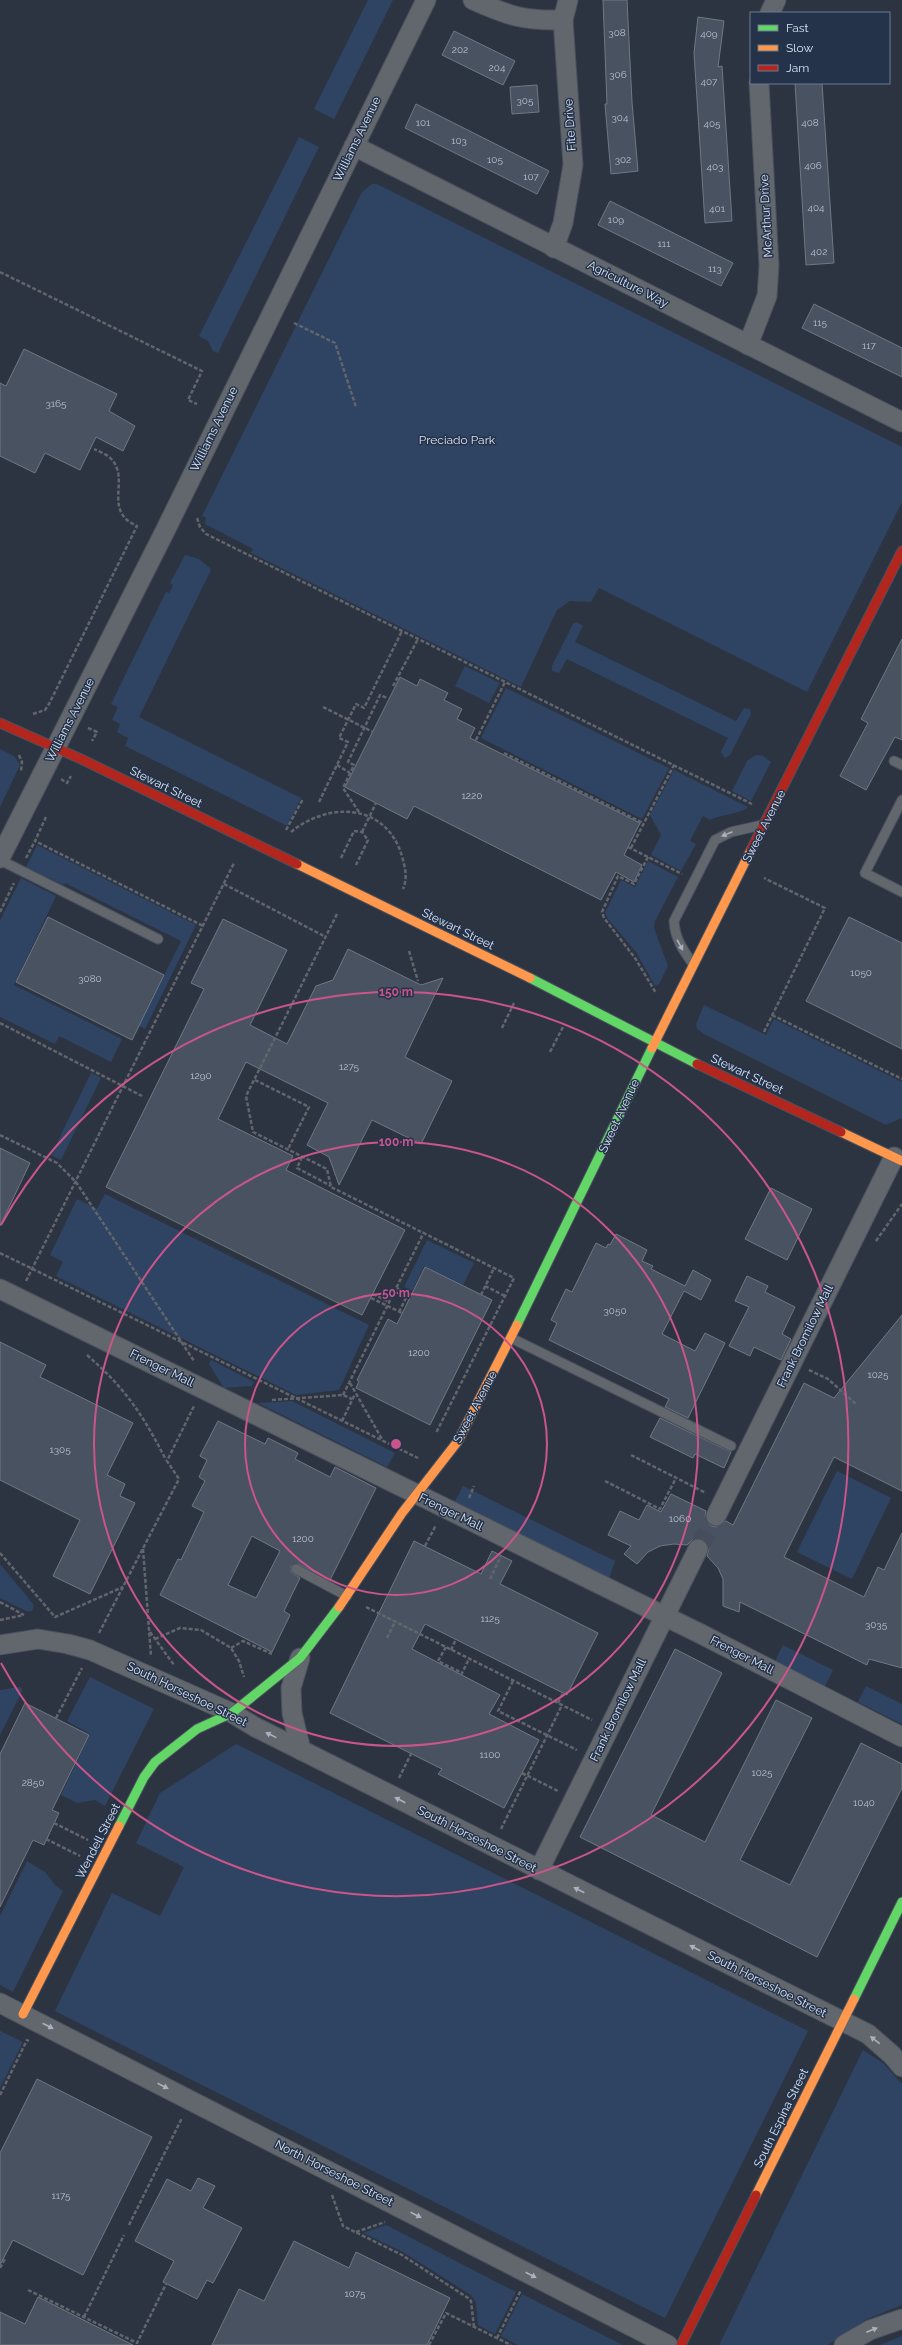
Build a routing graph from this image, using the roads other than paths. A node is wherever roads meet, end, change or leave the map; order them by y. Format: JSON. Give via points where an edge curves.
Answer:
{"nodes":[{"id":1,"x":426,"y":0,"type":"edge"},
{"id":2,"x":473,"y":0,"type":"edge"},
{"id":3,"x":568,"y":0,"type":"edge"},
{"id":4,"x":776,"y":0,"type":"edge"},
{"id":5,"x":770,"y":12,"type":"edge"},
{"id":6,"x":563,"y":20,"type":"junction"},
{"id":7,"x":759,"y":84,"type":"edge"},
{"id":8,"x":354,"y":146,"type":"junction"},
{"id":9,"x":554,"y":248,"type":"junction"},
{"id":10,"x":748,"y":345,"type":"junction"},
{"id":11,"x":902,"y":422,"type":"edge"},
{"id":12,"x":902,"y":551,"type":"edge"},
{"id":13,"x":0,"y":723,"type":"edge"},
{"id":14,"x":56,"y":748,"type":"junction"},
{"id":15,"x":902,"y":800,"type":"edge"},
{"id":16,"x":765,"y":824,"type":"junction"},
{"id":17,"x":0,"y":859,"type":"edge"},
{"id":18,"x":902,"y":892,"type":"edge"},
{"id":19,"x":158,"y":940,"type":"dead end"},
{"id":20,"x":694,"y":964,"type":"junction"},
{"id":21,"x":654,"y":1044,"type":"junction"},
{"id":22,"x":898,"y":1159,"type":"edge"},
{"id":23,"x":0,"y":1289,"type":"edge"},
{"id":24,"x":511,"y":1338,"type":"junction"},
{"id":25,"x":732,"y":1446,"type":"dead end"},
{"id":26,"x":416,"y":1494,"type":"junction"},
{"id":27,"x":719,"y":1508,"type":"tunnel mouth"},
{"id":28,"x":698,"y":1549,"type":"tunnel mouth"},
{"id":29,"x":296,"y":1569,"type":"dead end"},
{"id":30,"x":347,"y":1596,"type":"junction"},
{"id":31,"x":664,"y":1617,"type":"junction"},
{"id":32,"x":0,"y":1645,"type":"edge"},
{"id":33,"x":300,"y":1658,"type":"junction"},
{"id":34,"x":232,"y":1714,"type":"junction"},
{"id":35,"x":902,"y":1737,"type":"edge"},
{"id":36,"x":301,"y":1750,"type":"junction"},
{"id":37,"x":539,"y":1870,"type":"junction"},
{"id":38,"x":902,"y":1902,"type":"edge"},
{"id":39,"x":0,"y":2003,"type":"edge"},
{"id":40,"x":23,"y":2014,"type":"junction"},
{"id":41,"x":842,"y":2022,"type":"junction"},
{"id":42,"x":902,"y":2067,"type":"edge"},
{"id":43,"x":902,"y":2319,"type":"edge"},
{"id":44,"x":668,"y":2345,"type":"edge"},
{"id":45,"x":681,"y":2345,"type":"edge"},
{"id":46,"x":844,"y":2345,"type":"edge"}],
"edges":[{"from":1,"to":8,"type":"street","name":"Williams Avenue"},
{"from":2,"to":6,"type":"street","via":[[511,16],[537,21]]},
{"from":3,"to":6,"type":"street","name":"Fite Drive"},
{"from":4,"to":5,"type":"street"},
{"from":6,"to":9,"type":"street","name":"Fite Drive","via":[[573,165],[563,223]]},
{"from":7,"to":10,"type":"street","name":"McArthur Drive","via":[[769,266],[767,296]]},
{"from":8,"to":9,"type":"street","name":"Agriculture Way"},
{"from":8,"to":14,"type":"street","name":"Williams Avenue"},
{"from":9,"to":10,"type":"street","name":"Agriculture Way"},
{"from":10,"to":11,"type":"street","name":"Agriculture Way"},
{"from":12,"to":16,"type":"street","name":"Sweet Avenue"},
{"from":13,"to":14,"type":"street","name":"Stewart Street"},
{"from":14,"to":17,"type":"street","name":"Williams Avenue"},
{"from":14,"to":21,"type":"street","name":"Stewart Street","via":[[495,960]]},
{"from":15,"to":18,"type":"lane","via":[[865,873]]},
{"from":16,"to":20,"type":"street","name":"Sweet Avenue"},
{"from":16,"to":20,"type":"lane","one_way":true,"via":[[731,832],[715,840],[691,887],[674,921],[674,934]]},
{"from":17,"to":19,"type":"lane"},
{"from":20,"to":21,"type":"street","name":"Sweet Avenue"},
{"from":21,"to":22,"type":"street","name":"Stewart Street"},
{"from":21,"to":24,"type":"street","name":"Sweet Avenue"},
{"from":22,"to":27,"type":"street","name":"Frank Bromilow Mall"},
{"from":23,"to":26,"type":"street","name":"Frenger Mall"},
{"from":24,"to":25,"type":"lane"},
{"from":24,"to":26,"type":"street","name":"Sweet Avenue","via":[[458,1441]]},
{"from":26,"to":30,"type":"street","name":"Sweet Avenue"},
{"from":26,"to":31,"type":"street","name":"Frenger Mall"},
{"from":28,"to":31,"type":"street","name":"Frank Bromilow Mall"},
{"from":29,"to":30,"type":"lane"},
{"from":30,"to":33,"type":"street","name":"Sweet Avenue"},
{"from":31,"to":35,"type":"street","name":"Frenger Mall"},
{"from":31,"to":37,"type":"street","name":"Frank Bromilow Mall"},
{"from":32,"to":34,"type":"street","name":"South Horseshoe Street","via":[[38,1639],[90,1650]]},
{"from":33,"to":34,"type":"street","name":"Sweet Avenue"},
{"from":33,"to":36,"type":"street","name":"Sweet Avenue","via":[[291,1688],[292,1713]]},
{"from":36,"to":34,"type":"street","name":"South Horseshoe Street","one_way":true},
{"from":34,"to":40,"type":"street","name":"Wendell Street","via":[[197,1729],[156,1762],[144,1777]]},
{"from":37,"to":36,"type":"street","name":"South Horseshoe Street","one_way":true},
{"from":41,"to":37,"type":"street","name":"South Horseshoe Street","one_way":true},
{"from":38,"to":41,"type":"street","name":"South Espina Street"},
{"from":39,"to":40,"type":"street","name":"North Horseshoe Street"},
{"from":40,"to":44,"type":"street","name":"North Horseshoe Street","one_way":true},
{"from":42,"to":41,"type":"street","name":"South Horseshoe Street","one_way":true,"via":[[876,2041]]},
{"from":41,"to":45,"type":"street","name":"South Espina Street"},
{"from":46,"to":43,"type":"street","one_way":true,"via":[[870,2330]]}]}
